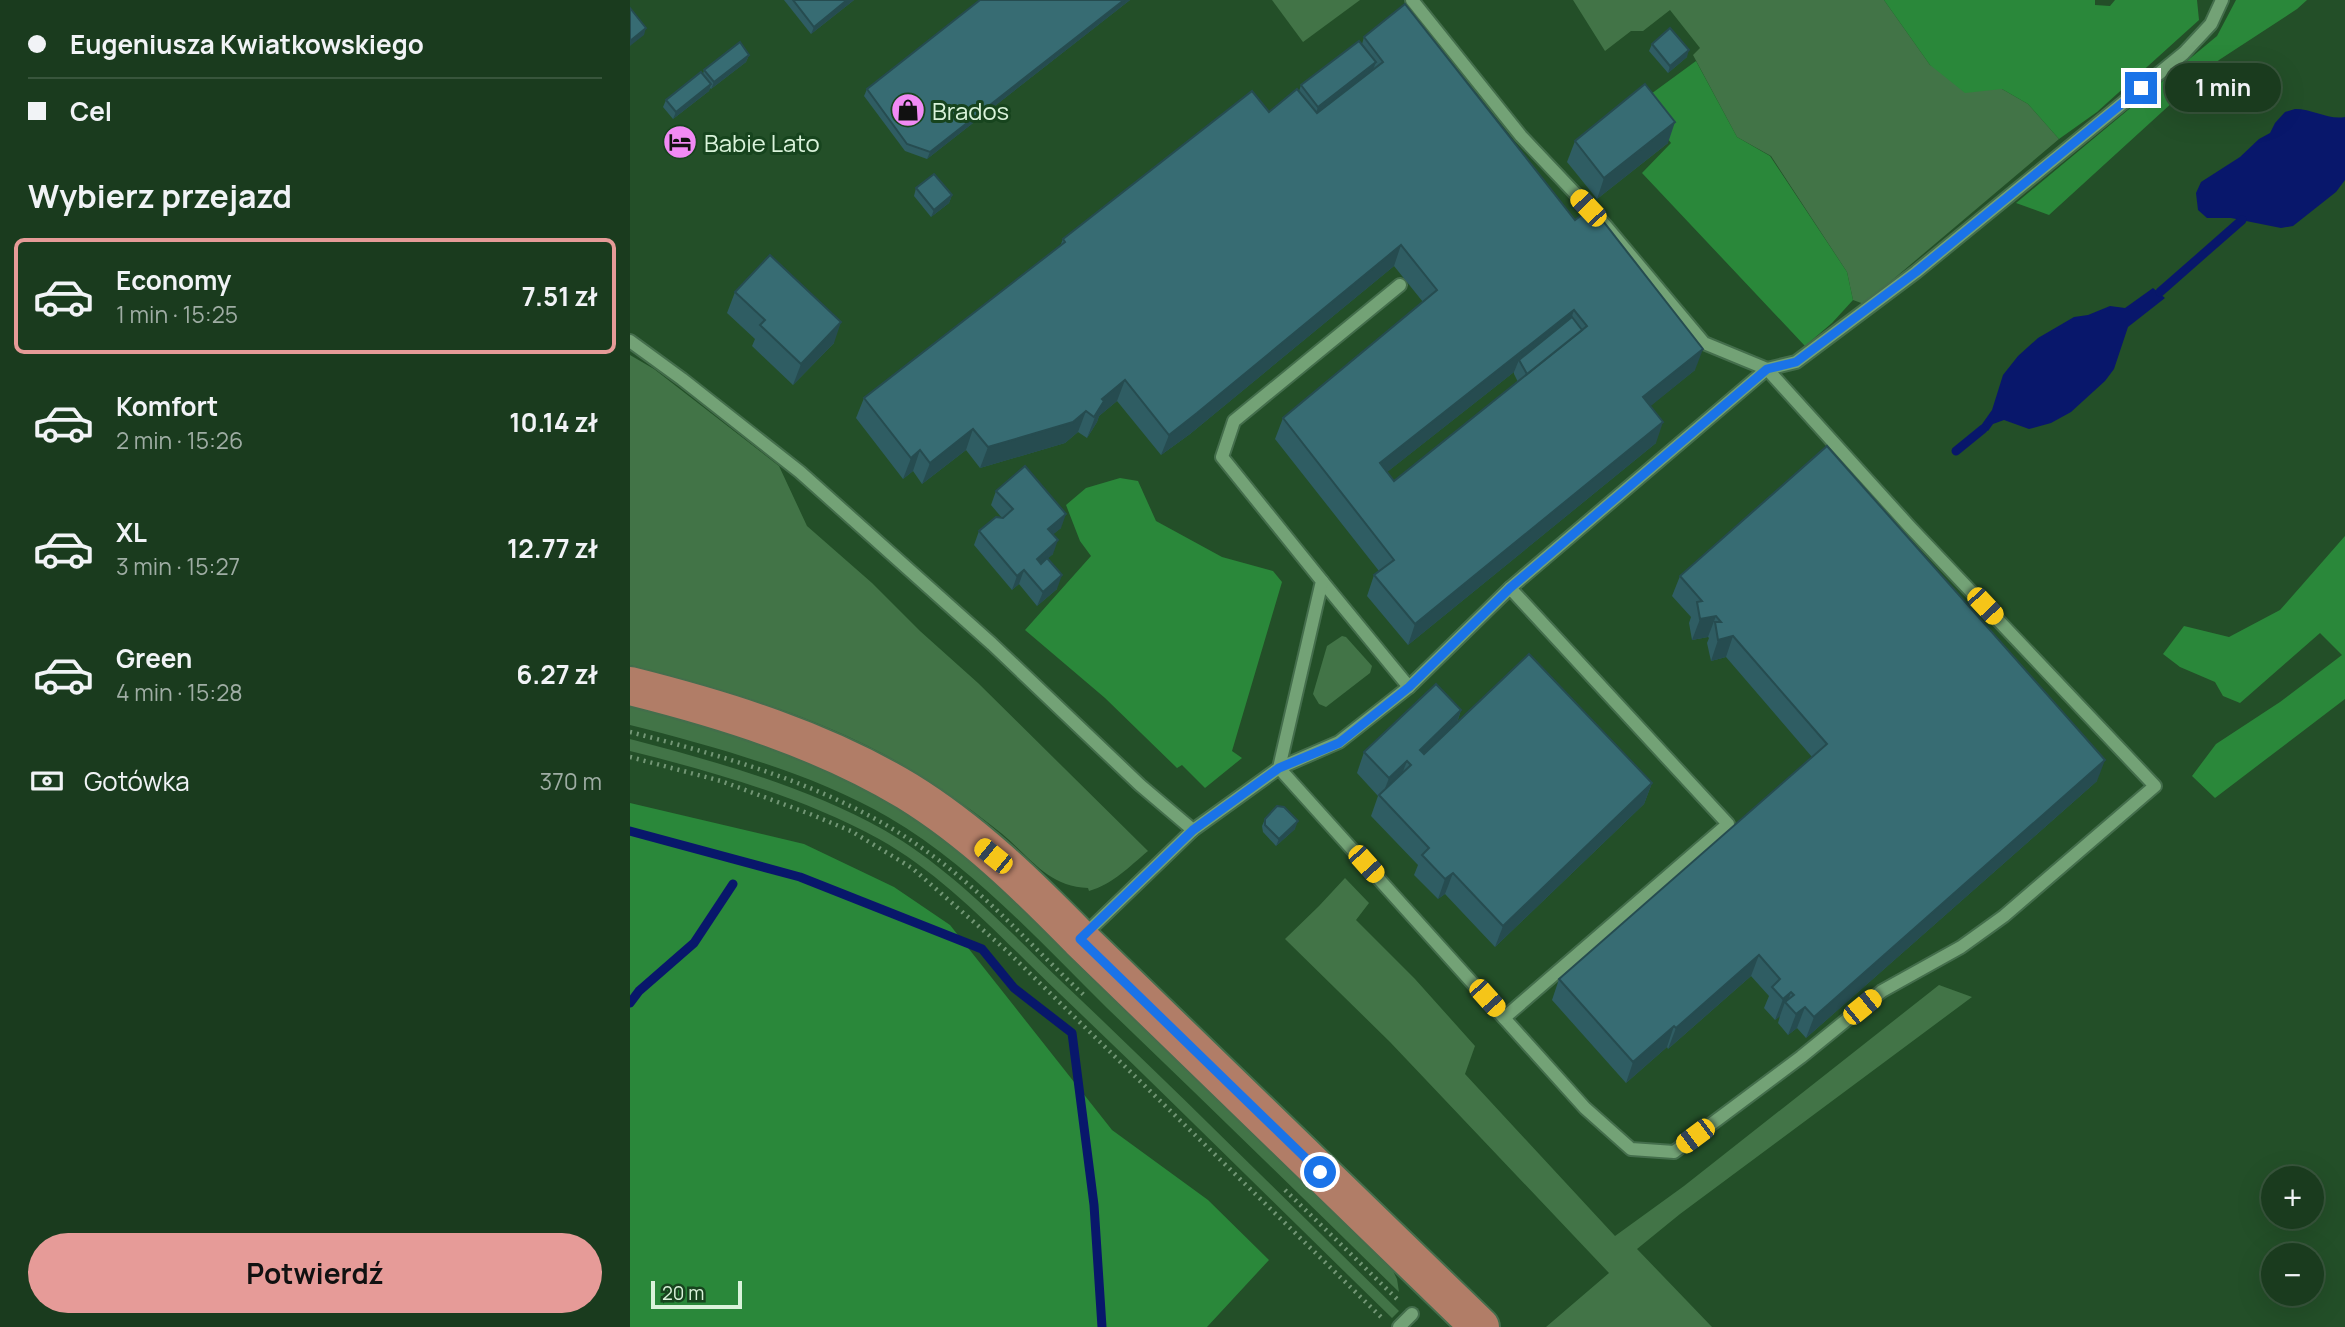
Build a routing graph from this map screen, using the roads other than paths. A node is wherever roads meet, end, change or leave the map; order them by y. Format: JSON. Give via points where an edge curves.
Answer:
{"nodes":[{"id":1,"x":1412,"y":0,"type":"edge"},
{"id":2,"x":2222,"y":0,"type":"edge"},
{"id":3,"x":1400,"y":285,"type":"dead end"},
{"id":4,"x":630,"y":341,"type":"edge"},
{"id":5,"x":1767,"y":369,"type":"junction"},
{"id":6,"x":1322,"y":581,"type":"junction"},
{"id":7,"x":1510,"y":588,"type":"junction"},
{"id":8,"x":630,"y":686,"type":"edge"},
{"id":9,"x":1409,"y":687,"type":"junction"},
{"id":10,"x":1279,"y":768,"type":"junction"},
{"id":11,"x":1193,"y":830,"type":"junction"},
{"id":12,"x":1080,"y":939,"type":"junction"},
{"id":13,"x":1504,"y":1018,"type":"junction"},
{"id":14,"x":1412,"y":1314,"type":"road end"},
{"id":15,"x":1399,"y":1327,"type":"edge"},
{"id":16,"x":1480,"y":1327,"type":"edge"}],
"edges":[{"from":1,"to":5,"type":"lane","via":[[1521,136],[1605,225],[1704,343]]},
{"from":2,"to":5,"type":"lane","via":[[2211,24],[2184,53],[1916,272],[1796,362]]},
{"from":3,"to":6,"type":"lane","via":[[1234,421],[1222,457]]},
{"from":4,"to":11,"type":"lane","via":[[800,472]]},
{"from":5,"to":7,"type":"lane"},
{"from":5,"to":13,"type":"lane","via":[[2155,786],[2004,916],[1961,947],[1882,991],[1674,1152],[1631,1149],[1585,1108]]},
{"from":6,"to":9,"type":"lane"},
{"from":6,"to":10,"type":"lane"},
{"from":7,"to":9,"type":"lane"},
{"from":7,"to":13,"type":"lane","via":[[1728,824]]},
{"from":8,"to":12,"type":"main road","via":[[769,727],[873,772],[984,849]]},
{"from":9,"to":10,"type":"lane","via":[[1339,743]]},
{"from":10,"to":11,"type":"lane"},
{"from":10,"to":13,"type":"lane"},
{"from":11,"to":12,"type":"lane"},
{"from":12,"to":16,"type":"main road"},
{"from":14,"to":15,"type":"lane"}]}
